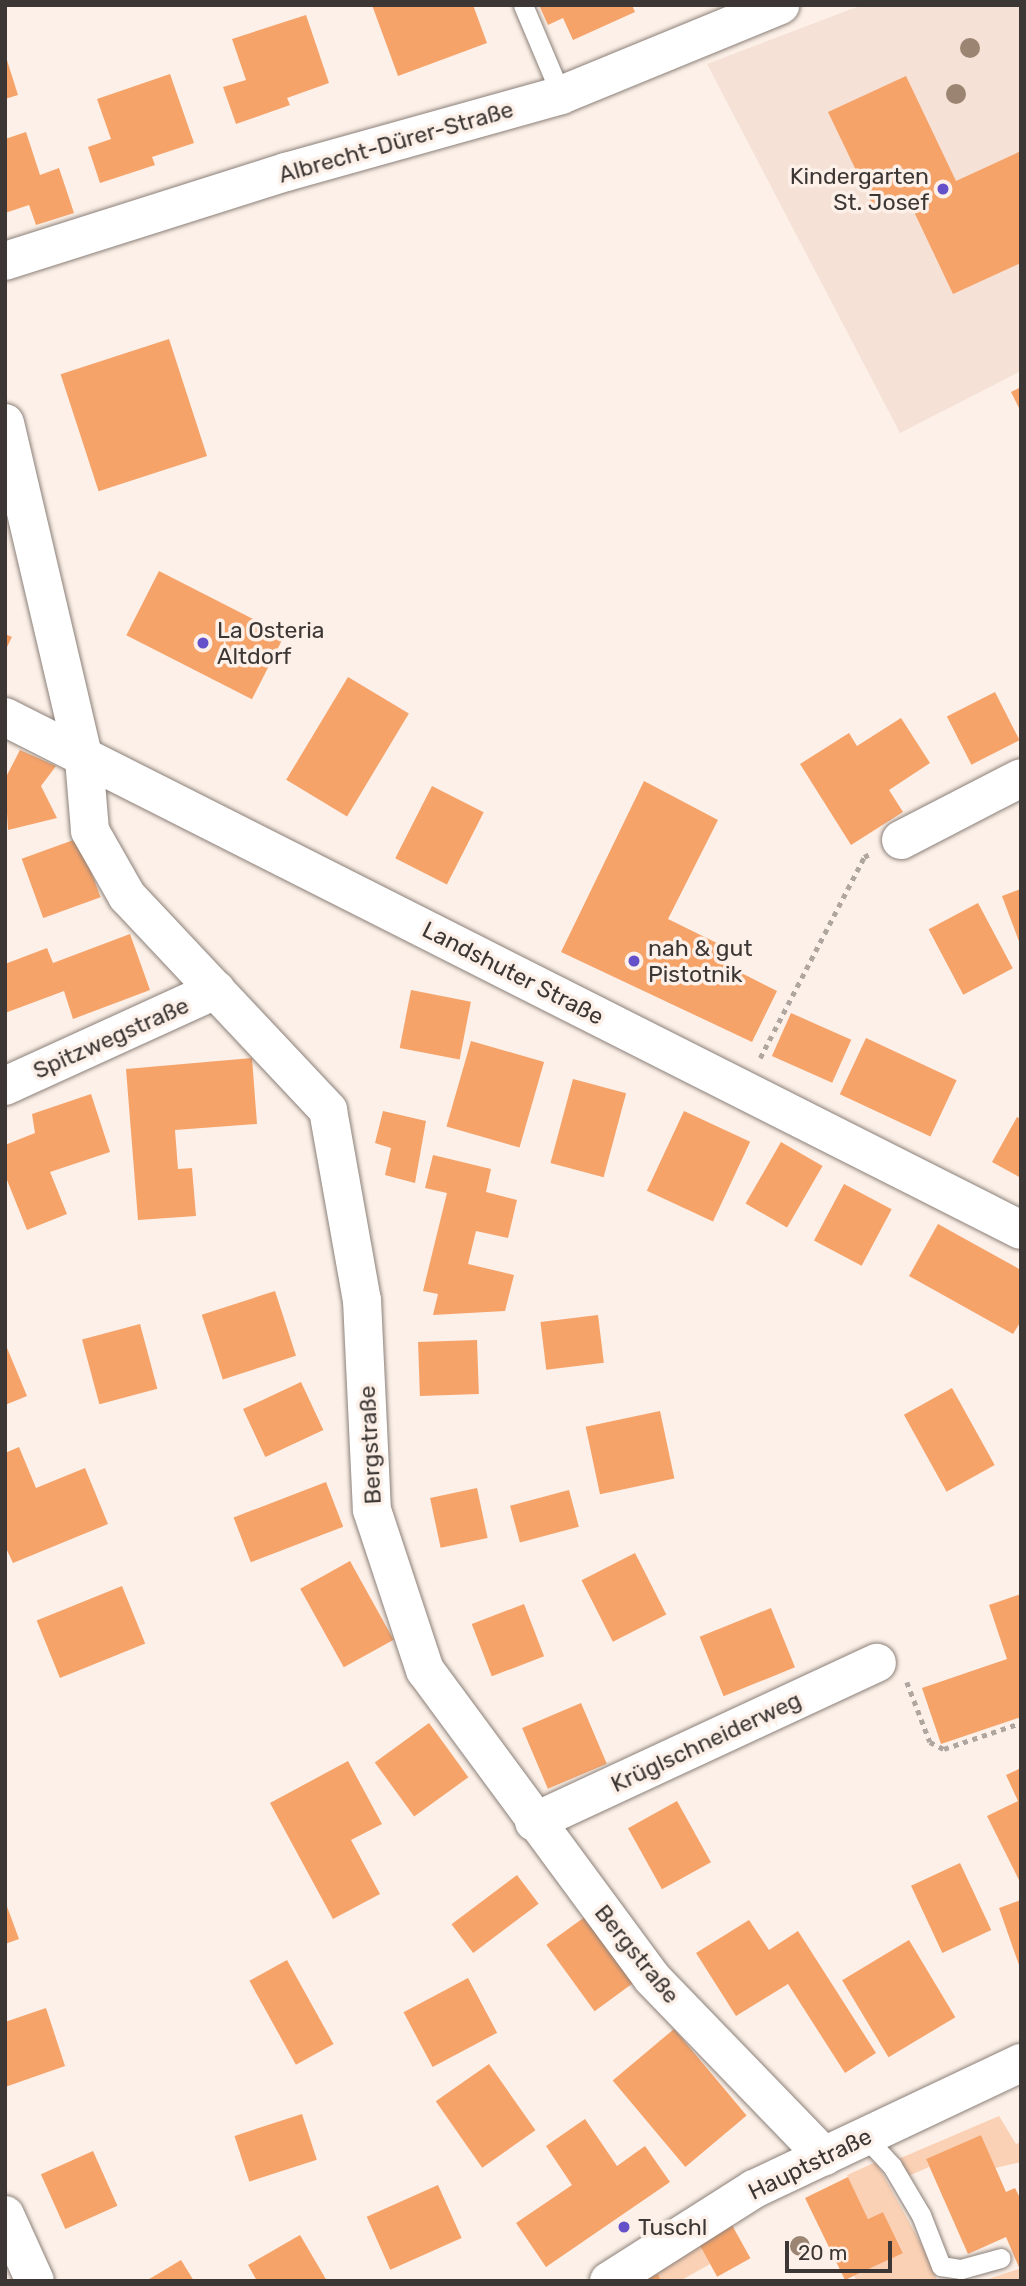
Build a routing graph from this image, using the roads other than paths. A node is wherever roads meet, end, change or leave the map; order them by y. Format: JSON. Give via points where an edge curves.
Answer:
{"nodes":[{"id":1,"x":523,"y":5,"type":"edge"},
{"id":2,"x":780,"y":5,"type":"edge"},
{"id":3,"x":561,"y":95,"type":"junction"},
{"id":4,"x":5,"y":261,"type":"edge"},
{"id":5,"x":5,"y":424,"type":"edge"},
{"id":6,"x":5,"y":717,"type":"edge"},
{"id":7,"x":84,"y":758,"type":"junction"},
{"id":8,"x":1021,"y":778,"type":"edge"},
{"id":9,"x":901,"y":840,"type":"road end"},
{"id":10,"x":216,"y":990,"type":"junction"},
{"id":11,"x":5,"y":1086,"type":"edge"},
{"id":12,"x":1021,"y":1230,"type":"edge"},
{"id":13,"x":877,"y":1662,"type":"road end"},
{"id":14,"x":534,"y":1822,"type":"junction"},
{"id":15,"x":1021,"y":2063,"type":"edge"},
{"id":16,"x":866,"y":2137,"type":"junction"},
{"id":17,"x":824,"y":2156,"type":"junction"},
{"id":18,"x":5,"y":2215,"type":"edge"},
{"id":19,"x":1001,"y":2258,"type":"dead end"},
{"id":20,"x":35,"y":2281,"type":"edge"},
{"id":21,"x":609,"y":2281,"type":"edge"}],
"edges":[{"from":1,"to":3,"type":"lane"},
{"from":2,"to":3,"type":"street","name":"Albrecht-Dürer-Straße"},
{"from":3,"to":4,"type":"street","name":"Albrecht-Dürer-Straße","via":[[286,172]]},
{"from":5,"to":7,"type":"street","name":"Bergstraße"},
{"from":6,"to":7,"type":"street","name":"Landshuter Straße"},
{"from":7,"to":10,"type":"street","name":"Bergstraße","via":[[90,831],[102,853],[127,896]]},
{"from":7,"to":12,"type":"street","name":"Landshuter Straße"},
{"from":8,"to":9,"type":"street"},
{"from":10,"to":11,"type":"street","name":"Spitzwegstraße"},
{"from":10,"to":14,"type":"street","name":"Bergstraße","via":[[328,1110],[362,1300],[372,1510],[425,1670]]},
{"from":13,"to":14,"type":"street","name":"Krüglschneiderweg"},
{"from":14,"to":17,"type":"street","name":"Bergstraße","via":[[652,1978]]},
{"from":15,"to":16,"type":"street","name":"Hauptstraße"},
{"from":16,"to":17,"type":"street","name":"Hauptstraße"},
{"from":16,"to":19,"type":"lane","via":[[892,2166],[921,2215],[941,2266],[961,2269]]},
{"from":17,"to":21,"type":"street","name":"Hauptstraße","via":[[754,2189]]},
{"from":18,"to":20,"type":"street"}]}
